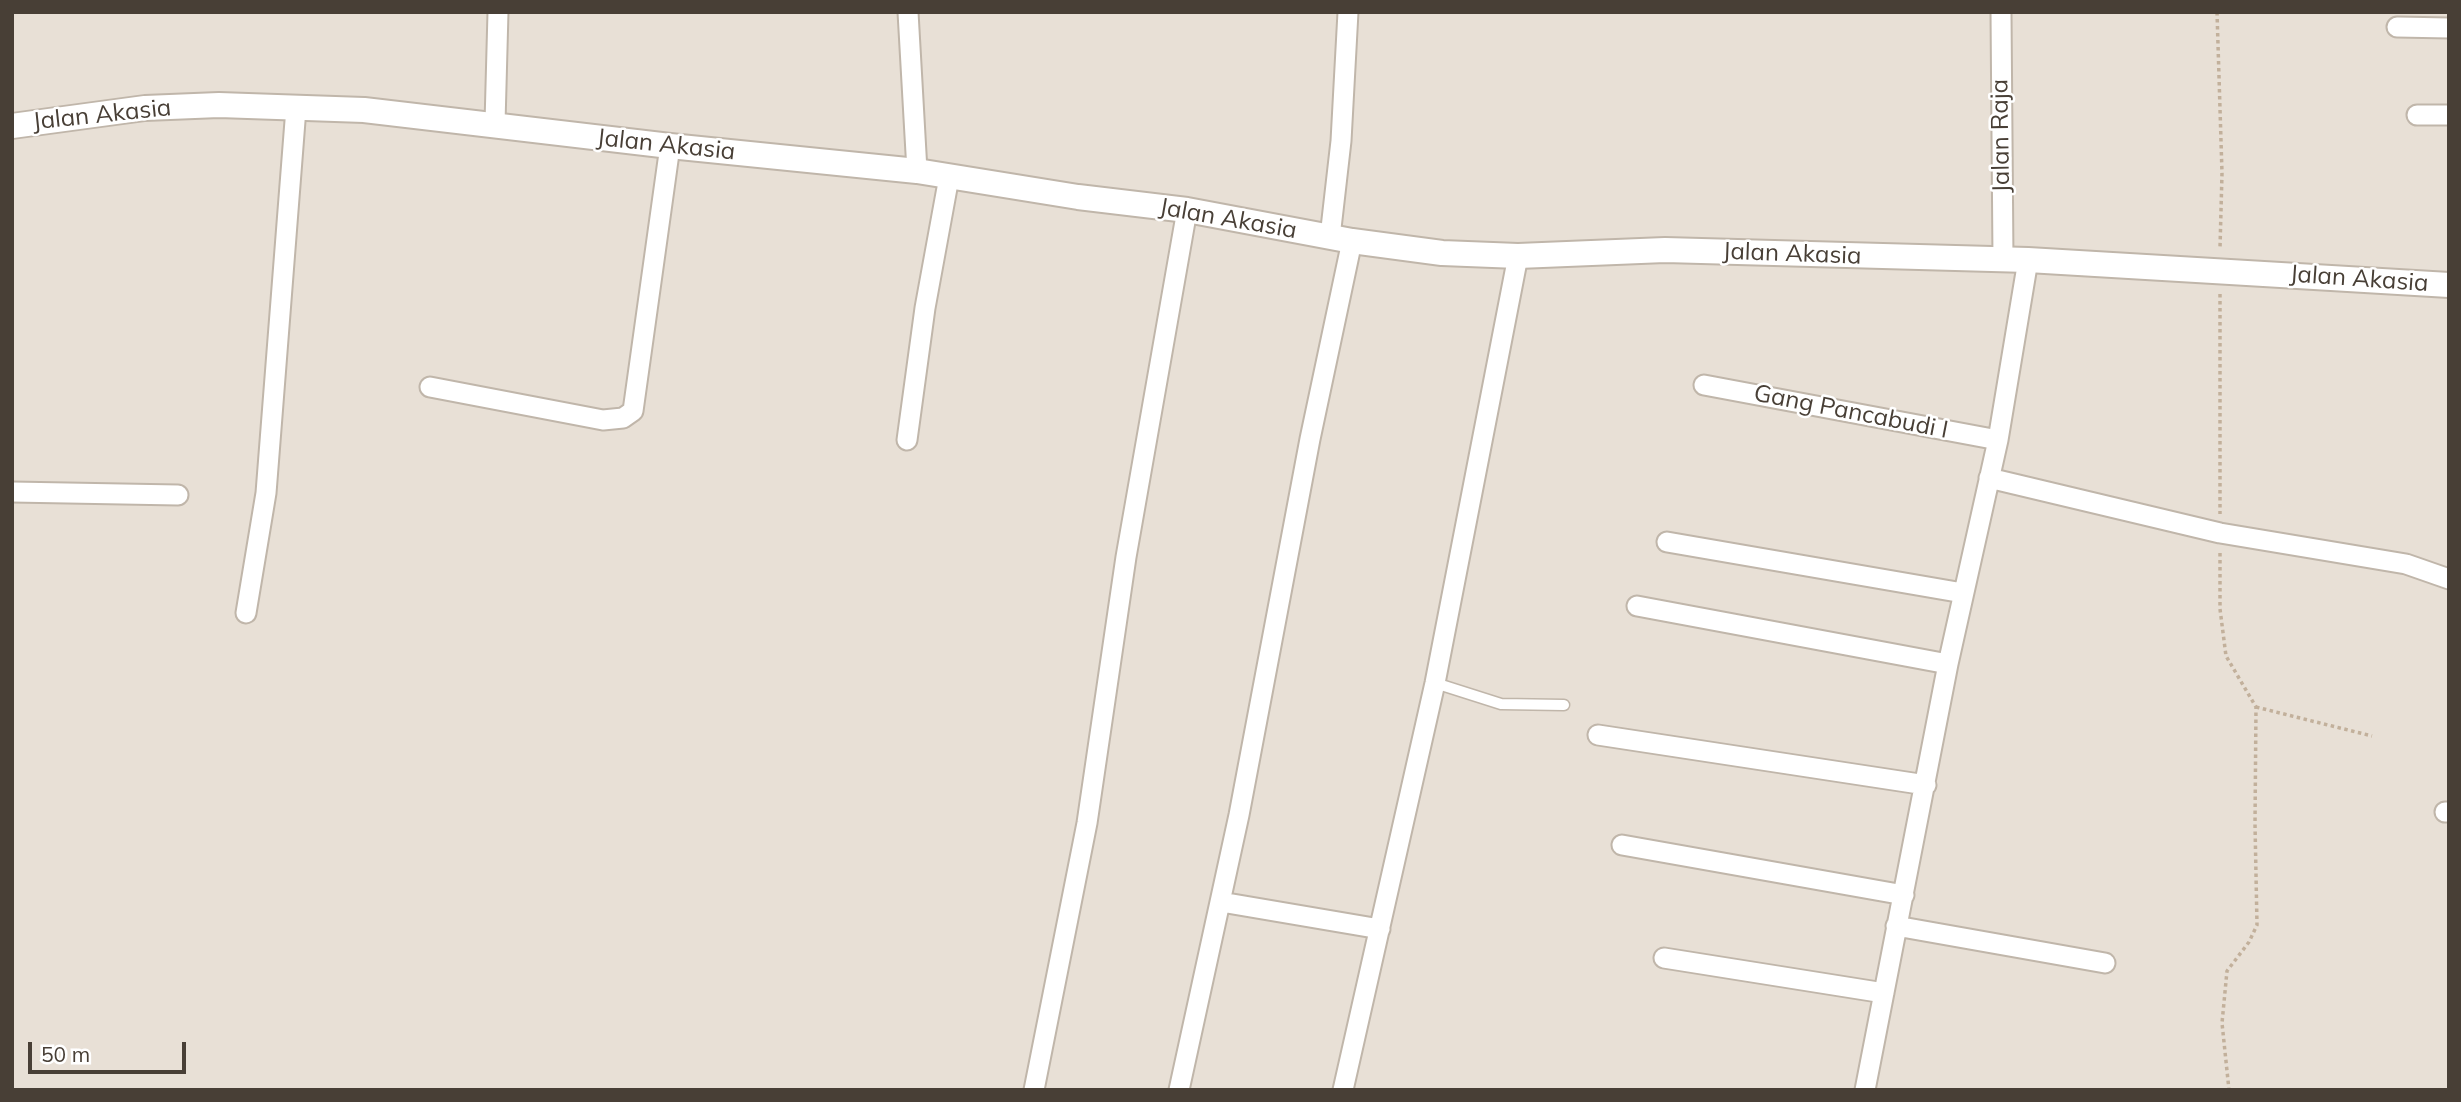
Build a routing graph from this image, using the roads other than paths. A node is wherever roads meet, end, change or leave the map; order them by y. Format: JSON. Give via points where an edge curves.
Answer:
{"nodes":[{"id":1,"x":498,"y":12,"type":"edge"},
{"id":2,"x":908,"y":12,"type":"edge"},
{"id":3,"x":1348,"y":12,"type":"edge"},
{"id":4,"x":2000,"y":12,"type":"edge"},
{"id":5,"x":2397,"y":27,"type":"dead end"},
{"id":6,"x":2449,"y":28,"type":"edge"},
{"id":7,"x":296,"y":108,"type":"junction"},
{"id":8,"x":2417,"y":115,"type":"dead end"},
{"id":9,"x":2449,"y":116,"type":"edge"},
{"id":10,"x":495,"y":123,"type":"junction"},
{"id":11,"x":12,"y":126,"type":"edge"},
{"id":12,"x":670,"y":146,"type":"junction"},
{"id":13,"x":918,"y":172,"type":"junction"},
{"id":14,"x":949,"y":177,"type":"junction"},
{"id":15,"x":1187,"y":210,"type":"junction"},
{"id":16,"x":1341,"y":239,"type":"junction"},
{"id":17,"x":1518,"y":256,"type":"junction"},
{"id":18,"x":2003,"y":260,"type":"junction"},
{"id":19,"x":2028,"y":260,"type":"junction"},
{"id":20,"x":2449,"y":285,"type":"edge"},
{"id":21,"x":1704,"y":385,"type":"dead end"},
{"id":22,"x":430,"y":387,"type":"dead end"},
{"id":23,"x":906,"y":440,"type":"dead end"},
{"id":24,"x":1998,"y":440,"type":"junction"},
{"id":25,"x":1989,"y":478,"type":"junction"},
{"id":26,"x":12,"y":492,"type":"edge"},
{"id":27,"x":178,"y":495,"type":"dead end"},
{"id":28,"x":1667,"y":541,"type":"dead end"},
{"id":29,"x":2449,"y":579,"type":"edge"},
{"id":30,"x":1963,"y":593,"type":"junction"},
{"id":31,"x":1637,"y":606,"type":"dead end"},
{"id":32,"x":246,"y":613,"type":"dead end"},
{"id":33,"x":1948,"y":664,"type":"junction"},
{"id":34,"x":1436,"y":683,"type":"junction"},
{"id":35,"x":1564,"y":705,"type":"dead end"},
{"id":36,"x":1598,"y":735,"type":"dead end"},
{"id":37,"x":1926,"y":785,"type":"junction"},
{"id":38,"x":1622,"y":845,"type":"dead end"},
{"id":39,"x":1904,"y":895,"type":"junction"},
{"id":40,"x":1221,"y":902,"type":"junction"},
{"id":41,"x":1896,"y":926,"type":"junction"},
{"id":42,"x":1380,"y":929,"type":"junction"},
{"id":43,"x":1664,"y":958,"type":"dead end"},
{"id":44,"x":2105,"y":963,"type":"dead end"},
{"id":45,"x":1884,"y":993,"type":"junction"},
{"id":46,"x":1034,"y":1090,"type":"edge"},
{"id":47,"x":1179,"y":1090,"type":"edge"},
{"id":48,"x":1343,"y":1090,"type":"edge"},
{"id":49,"x":1865,"y":1090,"type":"edge"}],
"edges":[{"from":1,"to":10,"type":"street"},
{"from":2,"to":13,"type":"street"},
{"from":3,"to":16,"type":"street"},
{"from":4,"to":18,"type":"street","name":"Jalan Raja"},
{"from":5,"to":6,"type":"street"},
{"from":7,"to":10,"type":"street","name":"Jalan Akasia"},
{"from":7,"to":11,"type":"street","name":"Jalan Akasia","via":[[145,108]]},
{"from":7,"to":32,"type":"street","via":[[266,493]]},
{"from":8,"to":9,"type":"street"},
{"from":10,"to":12,"type":"street","name":"Jalan Akasia"},
{"from":12,"to":13,"type":"street","name":"Jalan Akasia"},
{"from":12,"to":22,"type":"street","via":[[633,411],[623,418],[603,420]]},
{"from":13,"to":14,"type":"street","name":"Jalan Akasia"},
{"from":14,"to":15,"type":"street","name":"Jalan Akasia"},
{"from":14,"to":23,"type":"street"},
{"from":15,"to":16,"type":"street","name":"Jalan Akasia"},
{"from":15,"to":46,"type":"street","via":[[1126,556],[1087,823]]},
{"from":16,"to":17,"type":"street","name":"Jalan Akasia","via":[[1442,253]]},
{"from":16,"to":40,"type":"street","via":[[1310,439]]},
{"from":17,"to":18,"type":"street","name":"Jalan Akasia","via":[[1665,250]]},
{"from":17,"to":34,"type":"street"},
{"from":18,"to":19,"type":"street","name":"Jalan Akasia"},
{"from":19,"to":20,"type":"street","name":"Jalan Akasia"},
{"from":19,"to":24,"type":"street"},
{"from":21,"to":24,"type":"street","name":"Gang Pancabudi I"},
{"from":24,"to":25,"type":"street"},
{"from":25,"to":29,"type":"street","via":[[2220,533],[2406,564]]},
{"from":25,"to":30,"type":"street"},
{"from":26,"to":27,"type":"street"},
{"from":28,"to":30,"type":"street"},
{"from":30,"to":33,"type":"street"},
{"from":31,"to":33,"type":"street"},
{"from":33,"to":37,"type":"street"},
{"from":34,"to":35,"type":"lane","via":[[1501,704]]},
{"from":34,"to":42,"type":"street"},
{"from":36,"to":37,"type":"street"},
{"from":37,"to":39,"type":"street"},
{"from":38,"to":39,"type":"street"},
{"from":39,"to":41,"type":"street"},
{"from":40,"to":42,"type":"street"},
{"from":40,"to":47,"type":"street"},
{"from":41,"to":44,"type":"street"},
{"from":41,"to":45,"type":"street"},
{"from":42,"to":48,"type":"street"},
{"from":43,"to":45,"type":"street"},
{"from":45,"to":49,"type":"street"}]}
